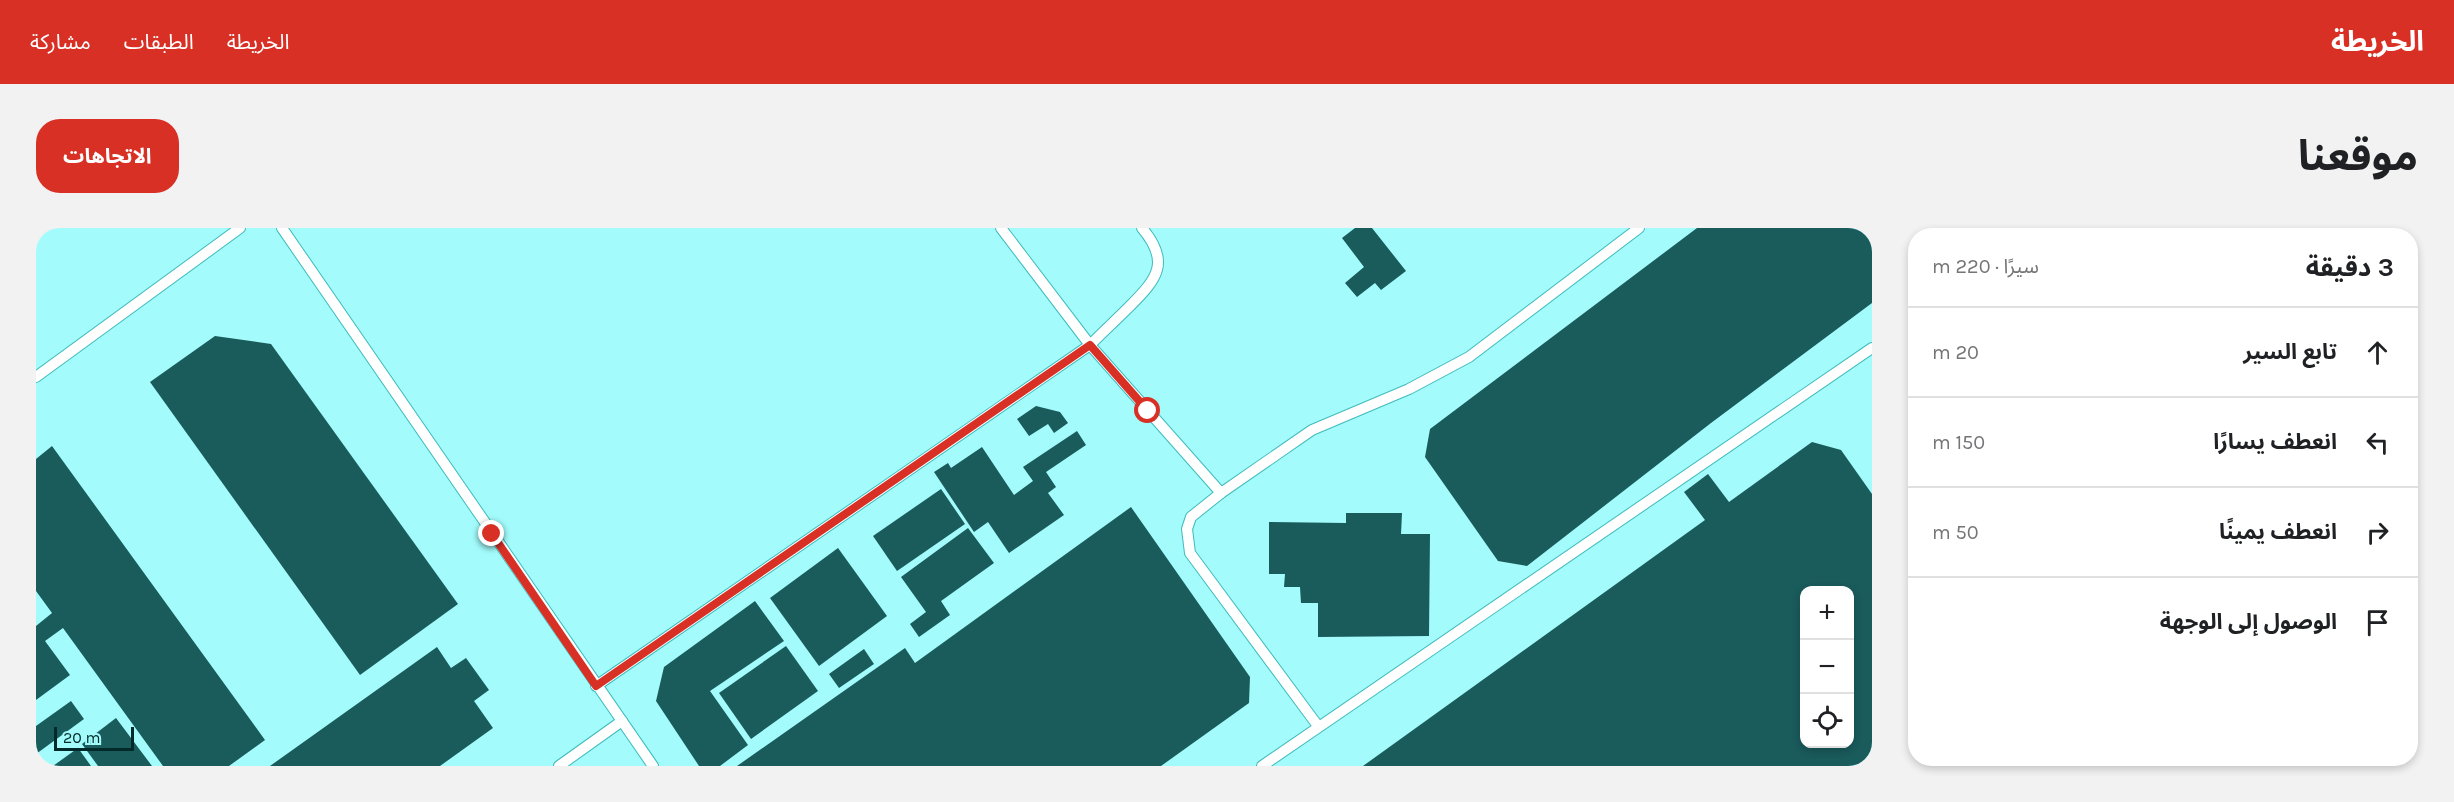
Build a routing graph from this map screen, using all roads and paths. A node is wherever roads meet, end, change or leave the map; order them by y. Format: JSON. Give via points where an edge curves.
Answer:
{"nodes":[{"id":1,"x":240,"y":228,"type":"edge"},
{"id":2,"x":282,"y":228,"type":"edge"},
{"id":3,"x":1001,"y":228,"type":"edge"},
{"id":4,"x":1142,"y":228,"type":"edge"},
{"id":5,"x":1639,"y":228,"type":"edge"},
{"id":6,"x":1090,"y":345,"type":"junction"},
{"id":7,"x":1872,"y":348,"type":"edge"},
{"id":8,"x":36,"y":377,"type":"edge"},
{"id":9,"x":1221,"y":493,"type":"junction"},
{"id":10,"x":596,"y":686,"type":"junction"},
{"id":11,"x":622,"y":721,"type":"junction"},
{"id":12,"x":1318,"y":726,"type":"junction"},
{"id":13,"x":560,"y":766,"type":"edge"},
{"id":14,"x":652,"y":766,"type":"edge"},
{"id":15,"x":1262,"y":766,"type":"edge"}],
"edges":[{"from":1,"to":8,"type":"lane"},
{"from":2,"to":10,"type":"lane"},
{"from":3,"to":6,"type":"lane"},
{"from":4,"to":6,"type":"lane","via":[[1155,243],[1158,272],[1147,289]]},
{"from":5,"to":9,"type":"lane","via":[[1469,357],[1409,389],[1312,430]]},
{"from":6,"to":9,"type":"lane"},
{"from":6,"to":10,"type":"lane"},
{"from":7,"to":12,"type":"lane"},
{"from":9,"to":12,"type":"lane","via":[[1191,517],[1187,529],[1190,553]]},
{"from":10,"to":11,"type":"lane"},
{"from":11,"to":13,"type":"lane"},
{"from":11,"to":14,"type":"lane"},
{"from":12,"to":15,"type":"lane"}]}
